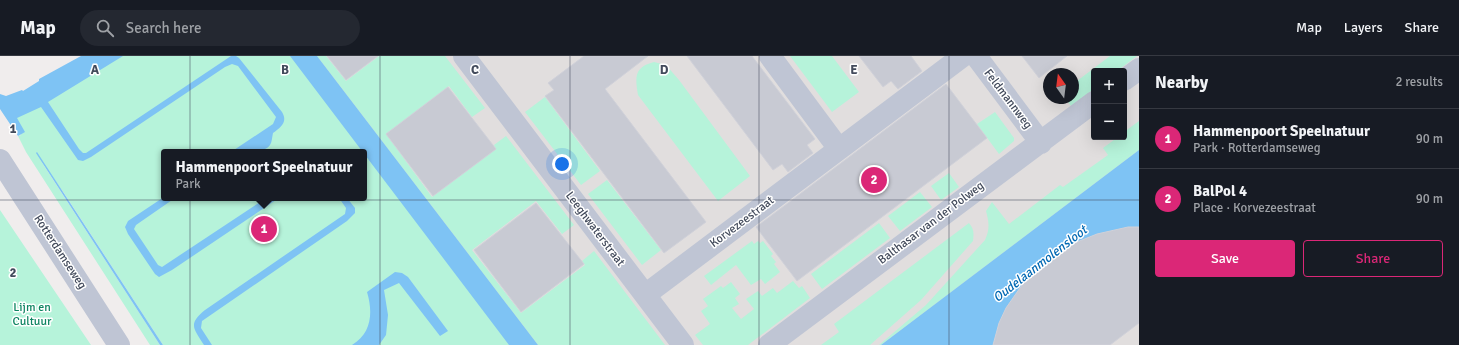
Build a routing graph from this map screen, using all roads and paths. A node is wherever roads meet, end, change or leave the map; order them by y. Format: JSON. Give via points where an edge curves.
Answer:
{"nodes":[{"id":1,"x":464,"y":56,"type":"edge"},
{"id":2,"x":770,"y":56,"type":"edge"},
{"id":3,"x":963,"y":56,"type":"edge"},
{"id":4,"x":976,"y":56,"type":"edge"},
{"id":5,"x":1139,"y":69,"type":"edge"},
{"id":6,"x":1127,"y":78,"type":"edge"},
{"id":7,"x":1091,"y":104,"type":"edge"},
{"id":8,"x":1041,"y":142,"type":"junction"},
{"id":9,"x":840,"y":149,"type":"junction"},
{"id":10,"x":0,"y":160,"type":"edge"},
{"id":11,"x":645,"y":295,"type":"junction"},
{"id":12,"x":119,"y":345,"type":"edge"},
{"id":13,"x":683,"y":345,"type":"edge"},
{"id":14,"x":769,"y":345,"type":"edge"}],
"edges":[{"from":1,"to":11,"type":"street","name":"Leeghwaterstraat"},
{"from":2,"to":9,"type":"street"},
{"from":3,"to":9,"type":"street","name":"Korvezeestraat"},
{"from":4,"to":8,"type":"street","name":"Feldmannweg"},
{"from":5,"to":6,"type":"street"},
{"from":7,"to":8,"type":"street","name":"Balthasar van der Polweg"},
{"from":8,"to":14,"type":"street","name":"Balthasar van der Polweg"},
{"from":9,"to":11,"type":"street","name":"Korvezeestraat"},
{"from":10,"to":12,"type":"street","name":"Rotterdamseweg"},
{"from":11,"to":13,"type":"street","name":"Leeghwaterstraat"}]}
